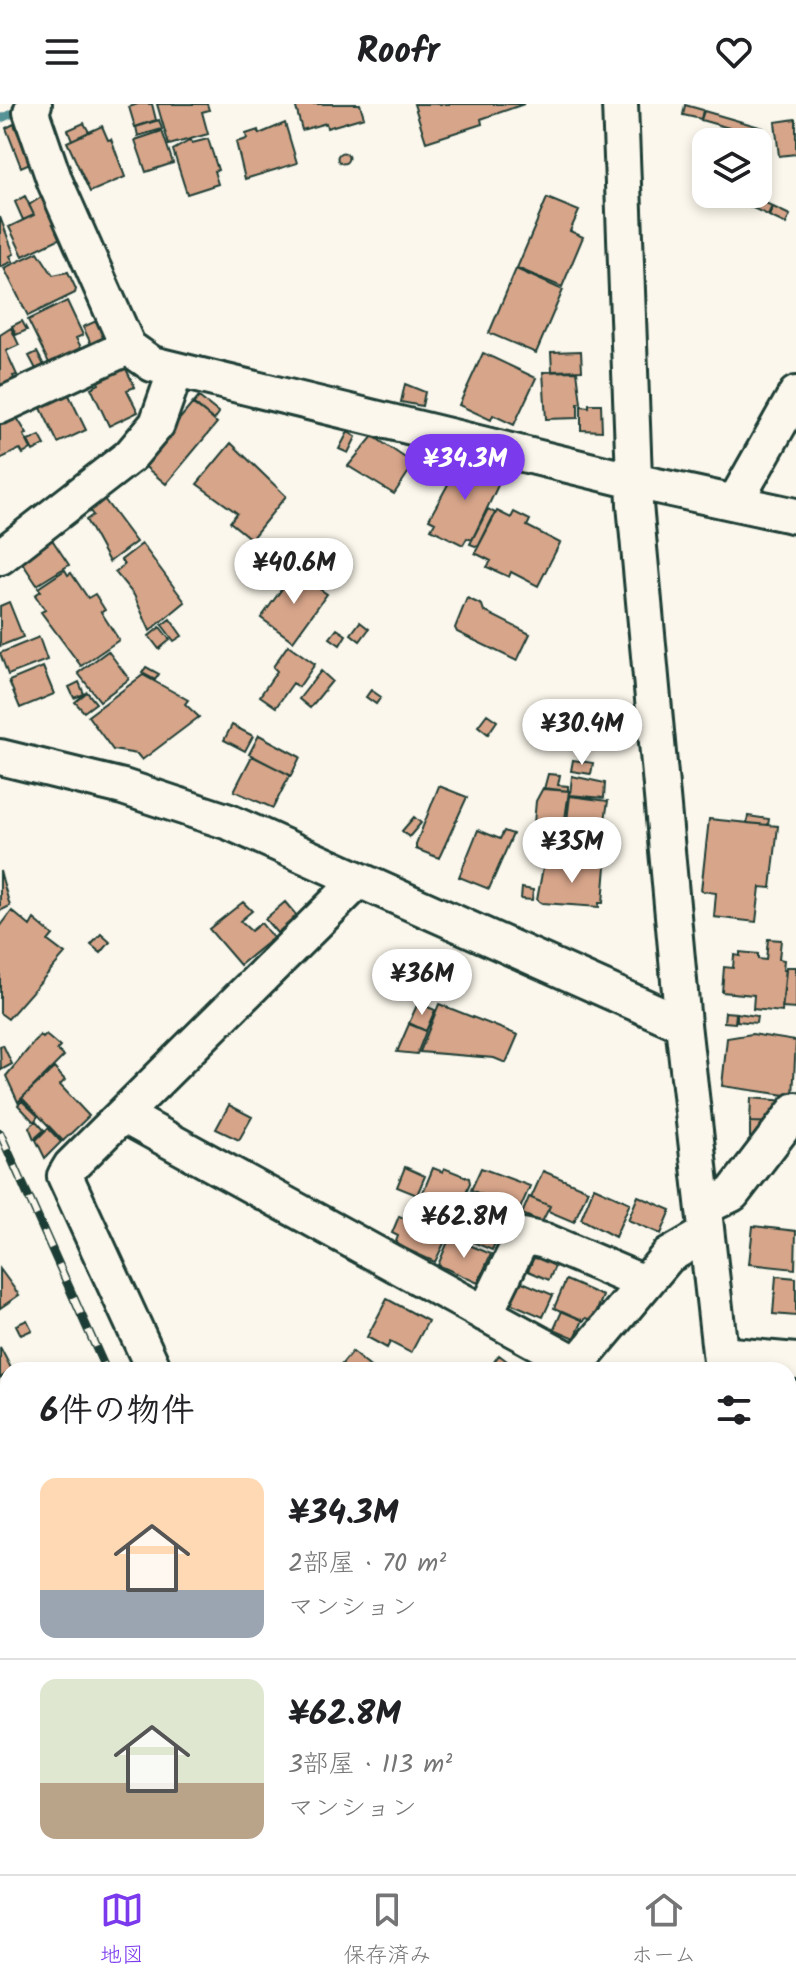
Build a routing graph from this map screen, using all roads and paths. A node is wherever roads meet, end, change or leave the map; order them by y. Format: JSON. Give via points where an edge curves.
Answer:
{"nodes":[{"id":1,"x":34,"y":104,"type":"edge"},
{"id":2,"x":620,"y":104,"type":"edge"},
{"id":3,"x":128,"y":347,"type":"junction"},
{"id":4,"x":176,"y":370,"type":"junction"},
{"id":5,"x":796,"y":394,"type":"edge"},
{"id":6,"x":0,"y":406,"type":"edge"},
{"id":7,"x":634,"y":481,"type":"junction"},
{"id":8,"x":735,"y":502,"type":"junction"},
{"id":9,"x":796,"y":516,"type":"edge"},
{"id":10,"x":0,"y":557,"type":"edge"},
{"id":11,"x":0,"y":757,"type":"edge"},
{"id":12,"x":359,"y":880,"type":"junction"},
{"id":13,"x":683,"y":1024,"type":"junction"},
{"id":14,"x":796,"y":1110,"type":"edge"},
{"id":15,"x":123,"y":1115,"type":"junction"},
{"id":16,"x":706,"y":1220,"type":"junction"},
{"id":17,"x":644,"y":1283,"type":"junction"},
{"id":18,"x":485,"y":1314,"type":"junction"},
{"id":19,"x":796,"y":1361,"type":"edge"},
{"id":20,"x":150,"y":1362,"type":"edge"},
{"id":21,"x":566,"y":1362,"type":"edge"},
{"id":22,"x":578,"y":1362,"type":"edge"},
{"id":23,"x":722,"y":1362,"type":"edge"}],
"edges":[{"from":1,"to":3,"type":"street","via":[[31,112],[55,182]]},
{"from":2,"to":7,"type":"street"},
{"from":3,"to":4,"type":"street","via":[[152,364]]},
{"from":3,"to":6,"type":"street"},
{"from":4,"to":7,"type":"street"},
{"from":4,"to":10,"type":"street","via":[[157,424],[130,456]]},
{"from":5,"to":8,"type":"street"},
{"from":7,"to":8,"type":"street"},
{"from":7,"to":13,"type":"street"},
{"from":8,"to":9,"type":"street"},
{"from":11,"to":12,"type":"street","via":[[123,787],[229,822]]},
{"from":12,"to":13,"type":"street"},
{"from":12,"to":15,"type":"street"},
{"from":13,"to":16,"type":"street"},
{"from":14,"to":16,"type":"street"},
{"from":15,"to":18,"type":"street"},
{"from":15,"to":20,"type":"street","via":[[65,1176]]},
{"from":16,"to":17,"type":"street"},
{"from":16,"to":23,"type":"street"},
{"from":17,"to":18,"type":"street","via":[[523,1236]]},
{"from":17,"to":22,"type":"street"},
{"from":18,"to":21,"type":"street"},
{"from":19,"to":23,"type":"street"}]}
